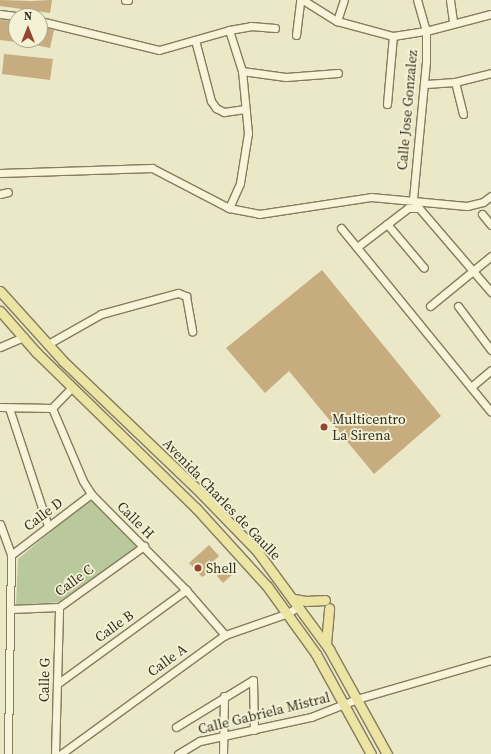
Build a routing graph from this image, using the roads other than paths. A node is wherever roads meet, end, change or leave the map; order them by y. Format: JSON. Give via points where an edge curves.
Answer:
{"nodes":[{"id":1,"x":302,"y":0,"type":"edge"},
{"id":2,"x":344,"y":0,"type":"edge"},
{"id":3,"x":417,"y":0,"type":"edge"},
{"id":4,"x":450,"y":0,"type":"edge"},
{"id":5,"x":491,"y":14,"type":"edge"},
{"id":6,"x":337,"y":20,"type":"junction"},
{"id":7,"x":453,"y":22,"type":"junction"},
{"id":8,"x":48,"y":23,"type":"edge"},
{"id":9,"x":275,"y":28,"type":"dead end"},
{"id":10,"x":229,"y":30,"type":"junction"},
{"id":11,"x":426,"y":31,"type":"junction"},
{"id":12,"x":296,"y":35,"type":"dead end"},
{"id":13,"x":393,"y":36,"type":"junction"},
{"id":14,"x":195,"y":40,"type":"junction"},
{"id":15,"x":242,"y":71,"type":"junction"},
{"id":16,"x":338,"y":73,"type":"dead end"},
{"id":17,"x":490,"y":76,"type":"edge"},
{"id":18,"x":455,"y":82,"type":"junction"},
{"id":19,"x":426,"y":84,"type":"junction"},
{"id":20,"x":387,"y":104,"type":"dead end"},
{"id":21,"x":246,"y":109,"type":"junction"},
{"id":22,"x":463,"y":114,"type":"dead end"},
{"id":23,"x":0,"y":173,"type":"edge"},
{"id":24,"x":8,"y":192,"type":"dead end"},
{"id":25,"x":0,"y":194,"type":"edge"},
{"id":26,"x":491,"y":196,"type":"edge"},
{"id":27,"x":413,"y":199,"type":"junction"},
{"id":28,"x":229,"y":208,"type":"junction"},
{"id":29,"x":482,"y":214,"type":"dead end"},
{"id":30,"x":387,"y":224,"type":"junction"},
{"id":31,"x":491,"y":225,"type":"edge"},
{"id":32,"x":341,"y":228,"type":"dead end"},
{"id":33,"x":357,"y":247,"type":"junction"},
{"id":34,"x":491,"y":256,"type":"edge"},
{"id":35,"x":424,"y":268,"type":"dead end"},
{"id":36,"x":473,"y":271,"type":"junction"},
{"id":37,"x":0,"y":291,"type":"edge"},
{"id":38,"x":491,"y":292,"type":"edge"},
{"id":39,"x":430,"y":306,"type":"dead end"},
{"id":40,"x":458,"y":306,"type":"dead end"},
{"id":41,"x":0,"y":311,"type":"edge"},
{"id":42,"x":192,"y":331,"type":"dead end"},
{"id":43,"x":24,"y":337,"type":"junction"},
{"id":44,"x":48,"y":344,"type":"junction"},
{"id":45,"x":0,"y":347,"type":"edge"},
{"id":46,"x":491,"y":350,"type":"edge"},
{"id":47,"x":491,"y":370,"type":"edge"},
{"id":48,"x":88,"y":385,"type":"junction"},
{"id":49,"x":72,"y":387,"type":"junction"},
{"id":50,"x":470,"y":387,"type":"junction"},
{"id":51,"x":90,"y":404,"type":"junction"},
{"id":52,"x":109,"y":405,"type":"junction"},
{"id":53,"x":0,"y":407,"type":"edge"},
{"id":54,"x":9,"y":408,"type":"junction"},
{"id":55,"x":52,"y":408,"type":"junction"},
{"id":56,"x":491,"y":412,"type":"edge"},
{"id":57,"x":91,"y":494,"type":"junction"},
{"id":58,"x":0,"y":524,"type":"edge"},
{"id":59,"x":48,"y":526,"type":"junction"},
{"id":60,"x":144,"y":546,"type":"junction"},
{"id":61,"x":12,"y":555,"type":"junction"},
{"id":62,"x":186,"y":590,"type":"junction"},
{"id":63,"x":296,"y":602,"type":"junction"},
{"id":64,"x":58,"y":607,"type":"junction"},
{"id":65,"x":11,"y":608,"type":"junction"},
{"id":66,"x":288,"y":614,"type":"junction"},
{"id":67,"x":225,"y":635,"type":"junction"},
{"id":68,"x":326,"y":644,"type":"junction"},
{"id":69,"x":491,"y":660,"type":"edge"},
{"id":70,"x":57,"y":684,"type":"junction"},
{"id":71,"x":224,"y":696,"type":"junction"},
{"id":72,"x":357,"y":699,"type":"junction"},
{"id":73,"x":344,"y":705,"type":"junction"},
{"id":74,"x":176,"y":727,"type":"dead end"},
{"id":75,"x":254,"y":730,"type":"junction"},
{"id":76,"x":224,"y":736,"type":"junction"},
{"id":77,"x":8,"y":754,"type":"edge"},
{"id":78,"x":56,"y":754,"type":"edge"},
{"id":79,"x":61,"y":754,"type":"edge"},
{"id":80,"x":178,"y":754,"type":"edge"},
{"id":81,"x":223,"y":754,"type":"edge"},
{"id":82,"x":371,"y":754,"type":"edge"},
{"id":83,"x":387,"y":754,"type":"edge"}],
"edges":[{"from":1,"to":6,"type":"street"},
{"from":1,"to":12,"type":"street"},
{"from":2,"to":6,"type":"street"},
{"from":3,"to":11,"type":"street","name":"Calle Jose Gonzalez"},
{"from":4,"to":7,"type":"street"},
{"from":5,"to":7,"type":"street"},
{"from":6,"to":13,"type":"street"},
{"from":7,"to":11,"type":"street"},
{"from":8,"to":14,"type":"street","via":[[159,50]]},
{"from":9,"to":10,"type":"street","via":[[251,26]]},
{"from":10,"to":14,"type":"street"},
{"from":10,"to":15,"type":"street"},
{"from":11,"to":13,"type":"street"},
{"from":11,"to":19,"type":"street","name":"Calle Jose Gonzalez"},
{"from":13,"to":20,"type":"street"},
{"from":14,"to":21,"type":"street","via":[[211,102],[224,112]]},
{"from":15,"to":16,"type":"street","via":[[286,77]]},
{"from":15,"to":21,"type":"street"},
{"from":17,"to":18,"type":"street"},
{"from":18,"to":19,"type":"street"},
{"from":18,"to":22,"type":"street"},
{"from":19,"to":27,"type":"street","name":"Calle Jose Gonzalez"},
{"from":21,"to":28,"type":"street","via":[[246,156],[240,183]]},
{"from":23,"to":28,"type":"street","via":[[152,168]]},
{"from":24,"to":25,"type":"street"},
{"from":26,"to":27,"type":"street","via":[[483,202],[467,206]]},
{"from":27,"to":28,"type":"street","via":[[372,196],[259,214]]},
{"from":29,"to":31,"type":"street"},
{"from":30,"to":33,"type":"street"},
{"from":30,"to":35,"type":"street"},
{"from":30,"to":36,"type":"street","via":[[408,208],[419,208]]},
{"from":32,"to":33,"type":"street"},
{"from":33,"to":50,"type":"street"},
{"from":34,"to":36,"type":"street"},
{"from":36,"to":38,"type":"street"},
{"from":36,"to":39,"type":"street"},
{"from":37,"to":44,"type":"main road","name":"Avenida Charles de Gaulle"},
{"from":40,"to":46,"type":"street"},
{"from":41,"to":43,"type":"main road","name":"Avenida Charles de Gaulle"},
{"from":42,"to":44,"type":"street","via":[[186,296],[178,293],[101,314]]},
{"from":43,"to":45,"type":"street"},
{"from":43,"to":49,"type":"main road","name":"Avenida Charles de Gaulle"},
{"from":44,"to":48,"type":"main road","name":"Avenida Charles de Gaulle"},
{"from":47,"to":50,"type":"street"},
{"from":48,"to":49,"type":"main road","via":[[89,392],[86,394]]},
{"from":48,"to":52,"type":"main road","name":"Avenida Charles de Gaulle"},
{"from":49,"to":51,"type":"main road","name":"Avenida Charles de Gaulle"},
{"from":49,"to":55,"type":"street"},
{"from":50,"to":56,"type":"street"},
{"from":51,"to":52,"type":"main road","via":[[89,399],[92,397],[101,405]]},
{"from":51,"to":66,"type":"main road","name":"Avenida Charles de Gaulle","via":[[206,518],[267,586]]},
{"from":52,"to":63,"type":"main road","name":"Avenida Charles de Gaulle","via":[[207,499],[257,552]]},
{"from":53,"to":54,"type":"street"},
{"from":54,"to":55,"type":"street"},
{"from":54,"to":59,"type":"street"},
{"from":55,"to":57,"type":"street","name":"Calle H"},
{"from":57,"to":59,"type":"street","name":"Calle D"},
{"from":57,"to":60,"type":"street","name":"Calle H"},
{"from":58,"to":61,"type":"street"},
{"from":59,"to":61,"type":"street","name":"Calle D"},
{"from":60,"to":62,"type":"street","name":"Calle H"},
{"from":60,"to":64,"type":"street","name":"Calle C"},
{"from":61,"to":65,"type":"street"},
{"from":62,"to":67,"type":"street","name":"Calle H"},
{"from":62,"to":70,"type":"street","name":"Calle B"},
{"from":63,"to":66,"type":"street","name":"Calle A"},
{"from":63,"to":68,"type":"main road","name":"Avenida Charles de Gaulle"},
{"from":63,"to":68,"type":"main road","via":[[327,604]]},
{"from":64,"to":65,"type":"street","name":"Calle C"},
{"from":64,"to":70,"type":"street","name":"Calle G"},
{"from":65,"to":77,"type":"street"},
{"from":66,"to":67,"type":"street","name":"Calle A"},
{"from":66,"to":73,"type":"main road","name":"Avenida Charles de Gaulle","via":[[316,654]]},
{"from":67,"to":79,"type":"street","name":"Calle A"},
{"from":68,"to":72,"type":"main road","name":"Avenida Charles de Gaulle"},
{"from":69,"to":72,"type":"street","name":"Calle Gabriela Mistral"},
{"from":70,"to":78,"type":"street","name":"Calle G"},
{"from":71,"to":74,"type":"street"},
{"from":71,"to":75,"type":"street","via":[[254,680]]},
{"from":71,"to":76,"type":"street"},
{"from":72,"to":73,"type":"street","name":"Calle Gabriela Mistral"},
{"from":72,"to":83,"type":"main road","name":"Avenida Charles de Gaulle"},
{"from":73,"to":75,"type":"street","name":"Calle Gabriela Mistral","via":[[311,717]]},
{"from":73,"to":82,"type":"main road","name":"Avenida Charles de Gaulle"},
{"from":75,"to":76,"type":"street","name":"Calle Gabriela Mistral"},
{"from":76,"to":80,"type":"street","name":"Calle Gabriela Mistral","via":[[200,741]]},
{"from":76,"to":81,"type":"street"}]}
